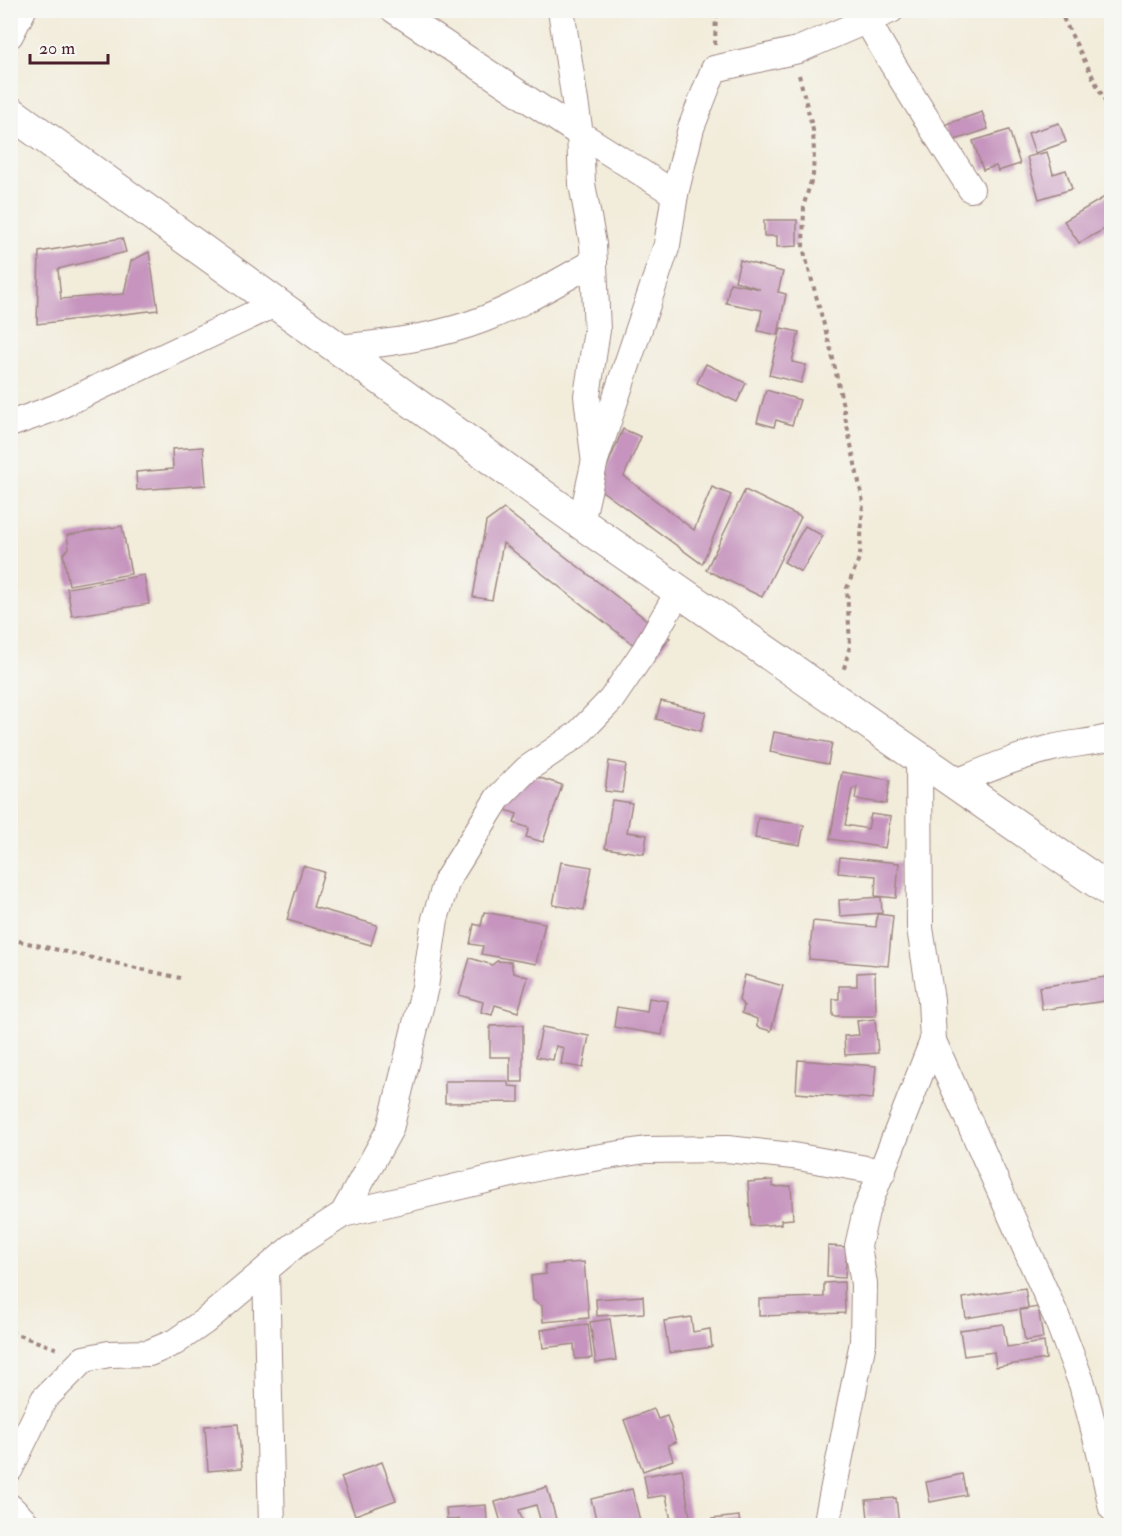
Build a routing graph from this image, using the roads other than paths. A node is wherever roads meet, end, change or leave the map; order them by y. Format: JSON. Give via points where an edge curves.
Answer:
{"nodes":[{"id":1,"x":22,"y":10,"type":"edge"},
{"id":2,"x":561,"y":10,"type":"edge"},
{"id":3,"x":891,"y":10,"type":"edge"},
{"id":4,"x":401,"y":13,"type":"edge"},
{"id":5,"x":868,"y":22,"type":"junction"},
{"id":6,"x":10,"y":35,"type":"edge"},
{"id":7,"x":10,"y":112,"type":"edge"},
{"id":8,"x":580,"y":134,"type":"junction"},
{"id":9,"x":971,"y":189,"type":"dead end"},
{"id":10,"x":675,"y":194,"type":"junction"},
{"id":11,"x":594,"y":262,"type":"junction"},
{"id":12,"x":277,"y":303,"type":"junction"},
{"id":13,"x":340,"y":348,"type":"junction"},
{"id":14,"x":10,"y":424,"type":"edge"},
{"id":15,"x":595,"y":460,"type":"junction"},
{"id":16,"x":581,"y":523,"type":"junction"},
{"id":17,"x":679,"y":591,"type":"junction"},
{"id":18,"x":1112,"y":736,"type":"edge"},
{"id":19,"x":919,"y":758,"type":"junction"},
{"id":20,"x":954,"y":783,"type":"junction"},
{"id":21,"x":1112,"y":892,"type":"edge"},
{"id":22,"x":933,"y":1041,"type":"junction"},
{"id":23,"x":883,"y":1172,"type":"junction"},
{"id":24,"x":343,"y":1214,"type":"junction"},
{"id":25,"x":266,"y":1270,"type":"junction"},
{"id":26,"x":10,"y":1469,"type":"edge"},
{"id":27,"x":10,"y":1507,"type":"edge"},
{"id":28,"x":1112,"y":1508,"type":"edge"},
{"id":29,"x":29,"y":1526,"type":"edge"},
{"id":30,"x":272,"y":1526,"type":"edge"},
{"id":31,"x":826,"y":1526,"type":"edge"}],
"edges":[{"from":1,"to":6,"type":"street"},
{"from":2,"to":8,"type":"street"},
{"from":3,"to":5,"type":"street"},
{"from":4,"to":8,"type":"street"},
{"from":5,"to":9,"type":"street","via":[[910,97]]},
{"from":5,"to":10,"type":"street","via":[[793,51],[714,69],[691,128]]},
{"from":7,"to":12,"type":"street"},
{"from":8,"to":10,"type":"street"},
{"from":8,"to":11,"type":"street","via":[[582,184]]},
{"from":10,"to":15,"type":"street","via":[[668,245]]},
{"from":11,"to":13,"type":"street","via":[[483,319],[437,333]]},
{"from":11,"to":15,"type":"street","via":[[597,330],[587,396]]},
{"from":12,"to":13,"type":"street"},
{"from":12,"to":14,"type":"street","via":[[55,408]]},
{"from":13,"to":16,"type":"street"},
{"from":15,"to":16,"type":"street"},
{"from":16,"to":17,"type":"street"},
{"from":17,"to":19,"type":"street"},
{"from":17,"to":24,"type":"street","via":[[611,700],[578,734],[527,769],[498,798],[447,880],[390,1129]]},
{"from":18,"to":20,"type":"street","via":[[1023,756]]},
{"from":19,"to":20,"type":"street"},
{"from":19,"to":22,"type":"street","via":[[920,928]]},
{"from":20,"to":21,"type":"street"},
{"from":22,"to":23,"type":"street"},
{"from":22,"to":28,"type":"street","via":[[1067,1345],[1085,1395]]},
{"from":23,"to":24,"type":"street","via":[[726,1149],[646,1150],[549,1165]]},
{"from":23,"to":31,"type":"street","via":[[866,1211],[858,1246],[864,1284],[863,1342]]},
{"from":24,"to":25,"type":"street","via":[[295,1245]]},
{"from":25,"to":26,"type":"street","via":[[175,1342],[149,1353],[84,1359],[44,1399]]},
{"from":25,"to":30,"type":"street"},
{"from":27,"to":29,"type":"street"}]}
